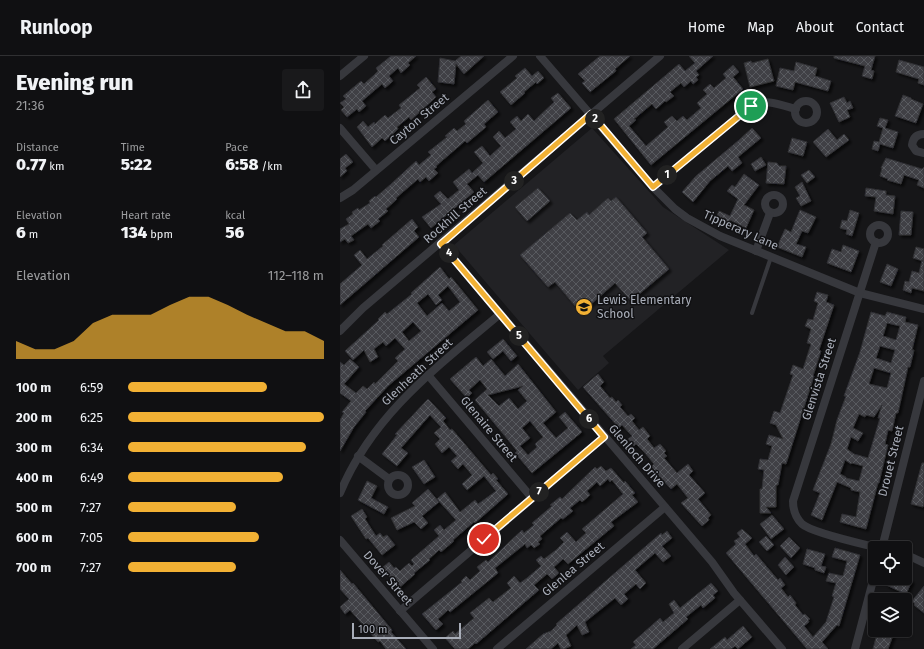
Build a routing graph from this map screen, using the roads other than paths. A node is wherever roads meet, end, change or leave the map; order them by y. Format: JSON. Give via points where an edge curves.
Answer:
{"nodes":[{"id":1,"x":364,"y":56,"type":"edge"},
{"id":2,"x":513,"y":56,"type":"edge"},
{"id":3,"x":540,"y":56,"type":"edge"},
{"id":4,"x":660,"y":56,"type":"edge"},
{"id":5,"x":340,"y":76,"type":"edge"},
{"id":6,"x":796,"y":109,"type":"dead end"},
{"id":7,"x":591,"y":114,"type":"junction"},
{"id":8,"x":340,"y":128,"type":"edge"},
{"id":9,"x":924,"y":134,"type":"edge"},
{"id":10,"x":924,"y":153,"type":"edge"},
{"id":11,"x":376,"y":170,"type":"junction"},
{"id":12,"x":653,"y":187,"type":"junction"},
{"id":13,"x":340,"y":198,"type":"edge"},
{"id":14,"x":770,"y":213,"type":"dead end"},
{"id":15,"x":876,"y":242,"type":"dead end"},
{"id":16,"x":441,"y":244,"type":"junction"},
{"id":17,"x":756,"y":251,"type":"junction"},
{"id":18,"x":771,"y":258,"type":"junction"},
{"id":19,"x":860,"y":293,"type":"junction"},
{"id":20,"x":924,"y":309,"type":"edge"},
{"id":21,"x":752,"y":313,"type":"dead end"},
{"id":22,"x":500,"y":314,"type":"junction"},
{"id":23,"x":340,"y":331,"type":"edge"},
{"id":24,"x":428,"y":376,"type":"junction"},
{"id":25,"x":924,"y":380,"type":"edge"},
{"id":26,"x":604,"y":437,"type":"junction"},
{"id":27,"x":358,"y":456,"type":"junction"},
{"id":28,"x":389,"y":479,"type":"dead end"},
{"id":29,"x":340,"y":493,"type":"edge"},
{"id":30,"x":532,"y":498,"type":"junction"},
{"id":31,"x":665,"y":507,"type":"junction"},
{"id":32,"x":340,"y":540,"type":"edge"},
{"id":33,"x":883,"y":541,"type":"edge"},
{"id":34,"x":868,"y":545,"type":"edge"},
{"id":35,"x":912,"y":557,"type":"edge"},
{"id":36,"x":923,"y":561,"type":"edge"},
{"id":37,"x":872,"y":585,"type":"edge"},
{"id":38,"x":740,"y":600,"type":"junction"},
{"id":39,"x":400,"y":611,"type":"junction"},
{"id":40,"x":433,"y":649,"type":"edge"},
{"id":41,"x":497,"y":649,"type":"edge"},
{"id":42,"x":682,"y":649,"type":"edge"},
{"id":43,"x":782,"y":649,"type":"edge"},
{"id":44,"x":854,"y":649,"type":"edge"}],
"edges":[{"from":1,"to":5,"type":"street"},
{"from":2,"to":11,"type":"street","name":"Cayton Street"},
{"from":3,"to":7,"type":"street","name":"Tipperary Lane"},
{"from":4,"to":7,"type":"street","name":"Rockhill Street"},
{"from":6,"to":12,"type":"street","via":[[763,101],[757,102]]},
{"from":7,"to":12,"type":"street","name":"Tipperary Lane"},
{"from":7,"to":16,"type":"street","name":"Rockhill Street"},
{"from":8,"to":11,"type":"street"},
{"from":9,"to":10,"type":"street","via":[[917,135],[912,145],[916,151]]},
{"from":11,"to":13,"type":"street","name":"Cayton Street"},
{"from":12,"to":17,"type":"street","name":"Tipperary Lane","via":[[674,209],[687,218],[720,236]]},
{"from":14,"to":17,"type":"street"},
{"from":15,"to":19,"type":"street","name":"Glenvista Street"},
{"from":16,"to":22,"type":"street","name":"Glenloch Drive"},
{"from":16,"to":23,"type":"street","name":"Rockhill Street"},
{"from":17,"to":18,"type":"street","name":"Tipperary Lane"},
{"from":18,"to":19,"type":"street","name":"Tipperary Lane"},
{"from":18,"to":21,"type":"lane"},
{"from":19,"to":20,"type":"street","name":"Tipperary Lane"},
{"from":19,"to":34,"type":"street","name":"Glenvista Street","via":[[793,507],[801,523],[812,530]]},
{"from":22,"to":24,"type":"street","name":"Glenheath Street"},
{"from":22,"to":26,"type":"street","name":"Glenloch Drive"},
{"from":24,"to":27,"type":"street","name":"Glenheath Street","via":[[387,416]]},
{"from":24,"to":30,"type":"street","name":"Glenaire Street"},
{"from":25,"to":33,"type":"street","name":"Drouet Street"},
{"from":26,"to":30,"type":"street"},
{"from":26,"to":31,"type":"street","name":"Glenloch Drive"},
{"from":27,"to":28,"type":"street"},
{"from":27,"to":29,"type":"street"},
{"from":30,"to":39,"type":"street"},
{"from":31,"to":38,"type":"street","name":"Glenloch Drive","via":[[712,562]]},
{"from":31,"to":41,"type":"street","name":"Glenlea Street"},
{"from":32,"to":39,"type":"street","name":"Dover Street"},
{"from":35,"to":36,"type":"street"},
{"from":37,"to":44,"type":"street"},
{"from":38,"to":42,"type":"street"},
{"from":38,"to":43,"type":"street","name":"Glenloch Drive"},
{"from":39,"to":40,"type":"street","name":"Dover Street"}]}
